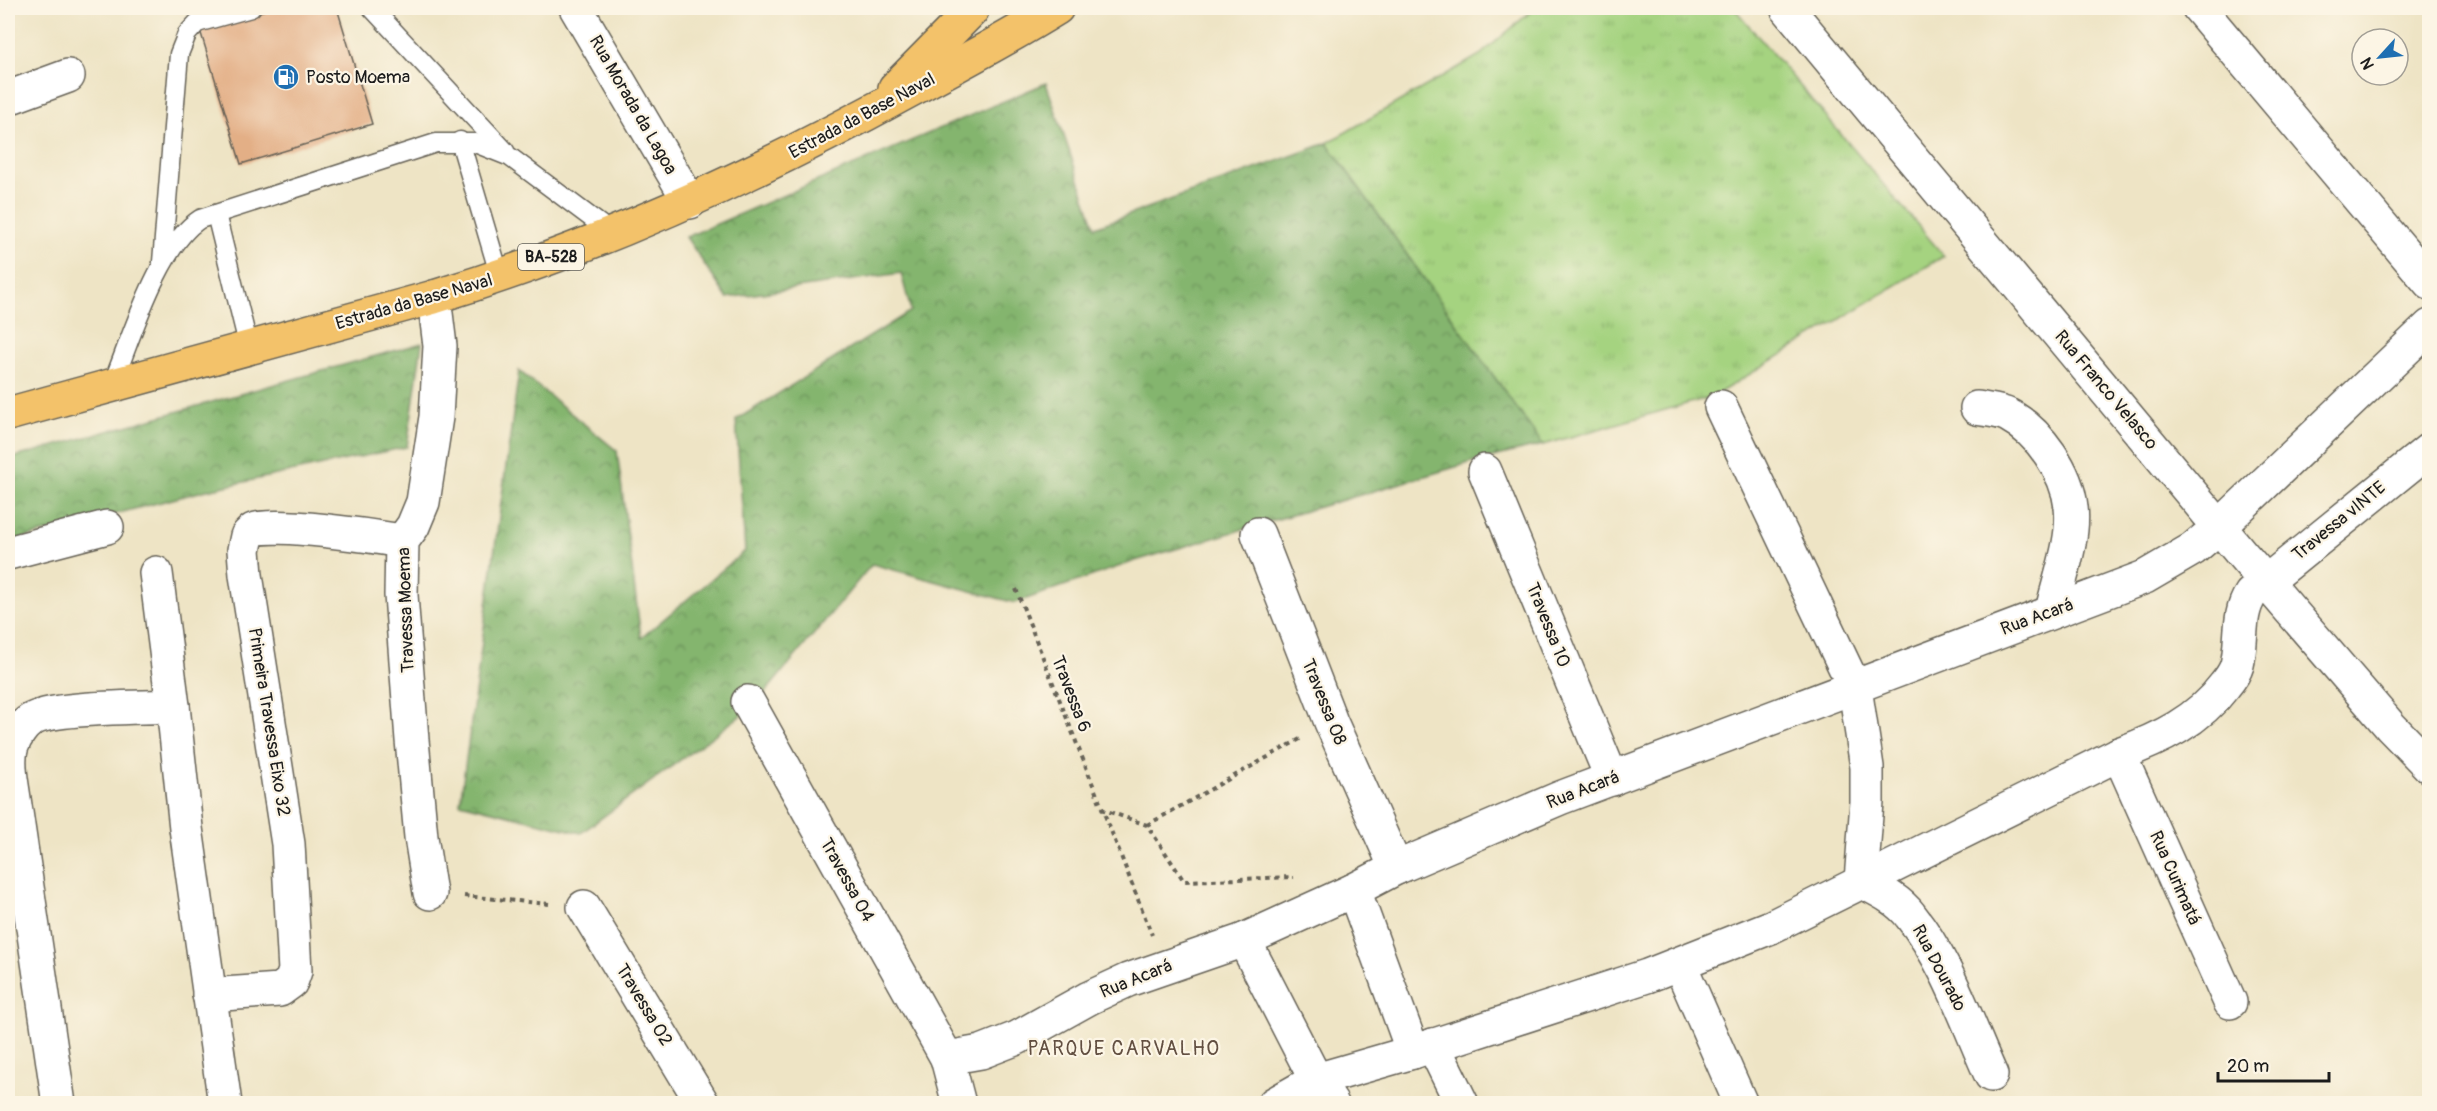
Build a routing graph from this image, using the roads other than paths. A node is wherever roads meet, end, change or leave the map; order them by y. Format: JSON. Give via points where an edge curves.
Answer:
{"nodes":[{"id":1,"x":251,"y":8,"type":"edge"},
{"id":2,"x":372,"y":8,"type":"edge"},
{"id":3,"x":576,"y":8,"type":"edge"},
{"id":4,"x":1057,"y":8,"type":"edge"},
{"id":5,"x":1787,"y":8,"type":"edge"},
{"id":6,"x":2199,"y":8,"type":"edge"},
{"id":7,"x":974,"y":9,"type":"edge"},
{"id":8,"x":68,"y":76,"type":"dead end"},
{"id":9,"x":8,"y":98,"type":"edge"},
{"id":10,"x":870,"y":113,"type":"junction"},
{"id":11,"x":460,"y":141,"type":"junction"},
{"id":12,"x":510,"y":157,"type":"junction"},
{"id":13,"x":690,"y":202,"type":"junction"},
{"id":14,"x":216,"y":214,"type":"junction"},
{"id":15,"x":613,"y":234,"type":"junction"},
{"id":16,"x":161,"y":265,"type":"junction"},
{"id":17,"x":500,"y":277,"type":"junction"},
{"id":18,"x":2430,"y":283,"type":"edge"},
{"id":19,"x":434,"y":297,"type":"junction"},
{"id":20,"x":2430,"y":326,"type":"edge"},
{"id":21,"x":249,"y":348,"type":"junction"},
{"id":22,"x":112,"y":385,"type":"junction"},
{"id":23,"x":1721,"y":407,"type":"dead end"},
{"id":24,"x":1977,"y":408,"type":"dead end"},
{"id":25,"x":8,"y":414,"type":"edge"},
{"id":26,"x":2424,"y":463,"type":"edge"},
{"id":27,"x":1485,"y":471,"type":"dead end"},
{"id":28,"x":2220,"y":526,"type":"junction"},
{"id":29,"x":108,"y":527,"type":"dead end"},
{"id":30,"x":1258,"y":534,"type":"dead end"},
{"id":31,"x":402,"y":542,"type":"junction"},
{"id":32,"x":8,"y":553,"type":"edge"},
{"id":33,"x":156,"y":573,"type":"dead end"},
{"id":34,"x":2265,"y":581,"type":"junction"},
{"id":35,"x":2052,"y":611,"type":"junction"},
{"id":36,"x":1855,"y":688,"type":"junction"},
{"id":37,"x":748,"y":702,"type":"dead end"},
{"id":38,"x":173,"y":706,"type":"junction"},
{"id":39,"x":2119,"y":754,"type":"junction"},
{"id":40,"x":2430,"y":767,"type":"edge"},
{"id":41,"x":1612,"y":779,"type":"junction"},
{"id":42,"x":1396,"y":868,"type":"junction"},
{"id":43,"x":1861,"y":881,"type":"junction"},
{"id":44,"x":1354,"y":890,"type":"junction"},
{"id":45,"x":430,"y":893,"type":"road end"},
{"id":46,"x":584,"y":907,"type":"road end"},
{"id":47,"x":1244,"y":940,"type":"junction"},
{"id":48,"x":1680,"y":964,"type":"junction"},
{"id":49,"x":209,"y":995,"type":"junction"},
{"id":50,"x":2230,"y":1002,"type":"dead end"},
{"id":51,"x":1423,"y":1048,"type":"junction"},
{"id":52,"x":947,"y":1058,"type":"junction"},
{"id":53,"x":1991,"y":1075,"type":"dead end"},
{"id":54,"x":1324,"y":1092,"type":"edge"},
{"id":55,"x":58,"y":1104,"type":"edge"},
{"id":56,"x":225,"y":1104,"type":"edge"},
{"id":57,"x":703,"y":1104,"type":"edge"},
{"id":58,"x":959,"y":1104,"type":"edge"},
{"id":59,"x":1274,"y":1104,"type":"edge"},
{"id":60,"x":1462,"y":1104,"type":"edge"},
{"id":61,"x":1741,"y":1104,"type":"edge"}],
"edges":[{"from":1,"to":16,"type":"lane","via":[[197,23],[179,54]]},
{"from":2,"to":12,"type":"lane"},
{"from":3,"to":13,"type":"street","name":"Rua Morada da Lagoa"},
{"from":4,"to":10,"type":"main road","name":"Estrada da Base Naval","number":"BA-528"},
{"from":5,"to":28,"type":"street","name":"Rua Franco Velasco"},
{"from":6,"to":18,"type":"street"},
{"from":7,"to":10,"type":"main road"},
{"from":8,"to":9,"type":"street"},
{"from":10,"to":13,"type":"main road","name":"Estrada da Base Naval","number":"BA-528"},
{"from":11,"to":12,"type":"lane","via":[[490,147]]},
{"from":11,"to":14,"type":"lane","via":[[436,143]]},
{"from":11,"to":17,"type":"lane"},
{"from":12,"to":15,"type":"lane"},
{"from":13,"to":15,"type":"main road","name":"Estrada da Base Naval","number":"BA-528"},
{"from":14,"to":16,"type":"lane","via":[[189,226]]},
{"from":14,"to":21,"type":"lane"},
{"from":15,"to":17,"type":"main road","name":"Estrada da Base Naval","number":"BA-528"},
{"from":16,"to":22,"type":"lane"},
{"from":17,"to":19,"type":"main road","name":"Estrada da Base Naval","number":"BA-528"},
{"from":19,"to":21,"type":"main road","name":"Estrada da Base Naval","number":"BA-528"},
{"from":19,"to":31,"type":"street","name":"Travessa Moema","via":[[440,346],[434,429],[423,502]]},
{"from":20,"to":28,"type":"street","name":"Rua Acará"},
{"from":21,"to":22,"type":"main road","name":"Estrada da Base Naval","number":"BA-528"},
{"from":22,"to":25,"type":"main road","name":"Estrada da Base Naval","number":"BA-528"},
{"from":23,"to":36,"type":"street"},
{"from":24,"to":35,"type":"street","via":[[2007,414],[2035,434],[2058,468],[2071,507],[2069,542]]},
{"from":26,"to":34,"type":"street","name":"Travessa vINTE"},
{"from":27,"to":41,"type":"street","name":"Travessa 10"},
{"from":28,"to":34,"type":"street","name":"Rua Franco Velasco"},
{"from":28,"to":35,"type":"street","name":"Rua Acará","via":[[2193,549],[2145,577]]},
{"from":29,"to":32,"type":"street"},
{"from":30,"to":42,"type":"street","name":"Travessa 08","via":[[1331,722]]},
{"from":31,"to":45,"type":"street","name":"Travessa Moema","via":[[401,595],[412,740]]},
{"from":31,"to":49,"type":"street","name":"Primeira Travessa Eixo 32","via":[[372,535],[283,528],[257,529],[247,536],[246,575],[288,844],[295,971],[291,982],[280,990]]},
{"from":33,"to":38,"type":"street"},
{"from":34,"to":39,"type":"street","via":[[2245,604],[2237,666],[2215,699],[2171,732]]},
{"from":34,"to":40,"type":"street","name":"Rua Franco Velasco"},
{"from":35,"to":36,"type":"street","name":"Rua Acará"},
{"from":36,"to":41,"type":"street","name":"Rua Acará"},
{"from":36,"to":43,"type":"street","via":[[1867,766]]},
{"from":37,"to":52,"type":"street","name":"Travessa 04"},
{"from":38,"to":49,"type":"street"},
{"from":38,"to":55,"type":"street","via":[[53,712],[31,720],[12,746],[13,792]]},
{"from":39,"to":43,"type":"street"},
{"from":39,"to":50,"type":"street","name":"Rua Curimatá"},
{"from":41,"to":42,"type":"street","name":"Rua Acará"},
{"from":42,"to":44,"type":"street","name":"Rua Acará"},
{"from":43,"to":48,"type":"street","via":[[1770,927]]},
{"from":43,"to":53,"type":"street","name":"Rua Dourado","via":[[1887,895],[1909,914],[1947,976]]},
{"from":44,"to":47,"type":"street","name":"Rua Acará"},
{"from":44,"to":51,"type":"street"},
{"from":46,"to":57,"type":"street","name":"Travessa 02"},
{"from":47,"to":52,"type":"street","name":"Rua Acará","via":[[1165,966],[1089,998],[1017,1038],[981,1052]]},
{"from":47,"to":54,"type":"street"},
{"from":48,"to":51,"type":"street"},
{"from":48,"to":61,"type":"street"},
{"from":49,"to":56,"type":"street"},
{"from":51,"to":54,"type":"street"},
{"from":51,"to":60,"type":"street"},
{"from":52,"to":58,"type":"street","name":"Travessa 04"},
{"from":54,"to":59,"type":"street"}]}
